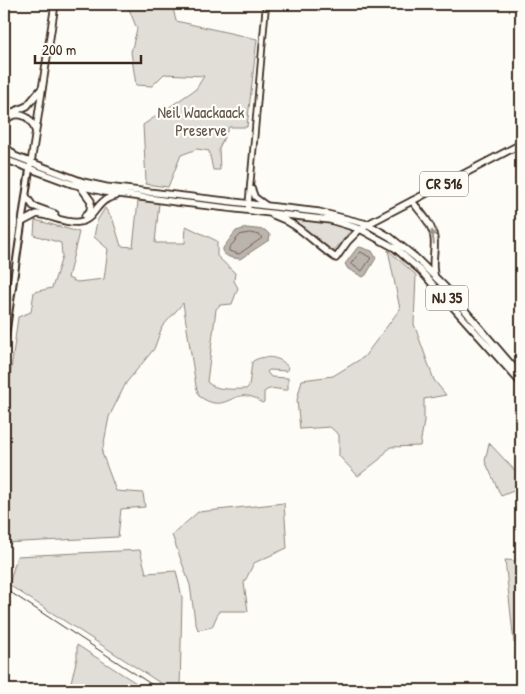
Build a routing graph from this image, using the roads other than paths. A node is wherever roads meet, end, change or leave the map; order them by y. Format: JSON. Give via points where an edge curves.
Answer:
{"nodes":[{"id":1,"x":55,"y":4,"type":"edge"},
{"id":2,"x":266,"y":4,"type":"edge"},
{"id":3,"x":42,"y":88,"type":"junction"},
{"id":4,"x":4,"y":116,"type":"edge"},
{"id":5,"x":4,"y":122,"type":"edge"},
{"id":6,"x":36,"y":130,"type":"junction"},
{"id":7,"x":521,"y":144,"type":"edge"},
{"id":8,"x":4,"y":145,"type":"edge"},
{"id":9,"x":4,"y":152,"type":"edge"},
{"id":10,"x":19,"y":158,"type":"junction"},
{"id":11,"x":4,"y":159,"type":"edge"},
{"id":12,"x":30,"y":165,"type":"junction"},
{"id":13,"x":250,"y":185,"type":"junction"},
{"id":14,"x":80,"y":186,"type":"junction"},
{"id":15,"x":124,"y":195,"type":"junction"},
{"id":16,"x":26,"y":196,"type":"junction"},
{"id":17,"x":412,"y":201,"type":"junction"},
{"id":18,"x":267,"y":206,"type":"junction"},
{"id":19,"x":248,"y":207,"type":"junction"},
{"id":20,"x":262,"y":211,"type":"junction"},
{"id":21,"x":22,"y":222,"type":"junction"},
{"id":22,"x":367,"y":224,"type":"junction"},
{"id":23,"x":360,"y":229,"type":"junction"},
{"id":24,"x":436,"y":279,"type":"junction"},
{"id":25,"x":12,"y":290,"type":"junction"},
{"id":26,"x":4,"y":298,"type":"edge"},
{"id":27,"x":4,"y":346,"type":"edge"},
{"id":28,"x":521,"y":376,"type":"edge"},
{"id":29,"x":521,"y":383,"type":"edge"}],
"edges":[{"from":1,"to":3,"type":"main road"},
{"from":2,"to":13,"type":"street"},
{"from":3,"to":4,"type":"main road","via":[[27,106]]},
{"from":3,"to":6,"type":"main road"},
{"from":5,"to":6,"type":"main road","via":[[12,116],[25,116]]},
{"from":6,"to":12,"type":"main road"},
{"from":7,"to":17,"type":"main road","number":"CR 516"},
{"from":8,"to":10,"type":"main road"},
{"from":9,"to":10,"type":"main road","number":"NJ 35"},
{"from":10,"to":12,"type":"main road","number":"NJ 35"},
{"from":11,"to":12,"type":"main road","number":"NJ 35"},
{"from":12,"to":14,"type":"main road","number":"NJ 35"},
{"from":12,"to":16,"type":"main road"},
{"from":12,"to":19,"type":"main road","number":"NJ 35","via":[[106,187]]},
{"from":13,"to":18,"type":"street","via":[[255,197]]},
{"from":13,"to":19,"type":"street"},
{"from":14,"to":15,"type":"main road","number":"NJ 35"},
{"from":14,"to":16,"type":"main road","via":[[91,204],[88,214],[81,219],[37,208]]},
{"from":15,"to":19,"type":"main road","number":"NJ 35"},
{"from":15,"to":21,"type":"main road","via":[[106,199],[88,219],[80,222],[40,214]]},
{"from":16,"to":21,"type":"main road"},
{"from":17,"to":22,"type":"main road","number":"CR 516"},
{"from":24,"to":17,"type":"main road","one_way":true,"via":[[432,266],[433,233]]},
{"from":18,"to":19,"type":"main road","number":"NJ 35"},
{"from":18,"to":22,"type":"main road","number":"NJ 35","via":[[326,214]]},
{"from":19,"to":20,"type":"main road","number":"NJ 35"},
{"from":20,"to":23,"type":"main road","number":"NJ 35","via":[[330,220]]},
{"from":20,"to":23,"type":"main road","number":"CR 516","via":[[295,225],[336,258]]},
{"from":21,"to":25,"type":"main road"},
{"from":22,"to":23,"type":"main road","number":"CR 516"},
{"from":22,"to":24,"type":"main road","number":"NJ 35","via":[[401,245]]},
{"from":23,"to":29,"type":"main road","number":"NJ 35","via":[[395,248],[420,270]]},
{"from":24,"to":28,"type":"main road","number":"NJ 35"},
{"from":25,"to":26,"type":"main road"},
{"from":25,"to":27,"type":"main road"}]}
